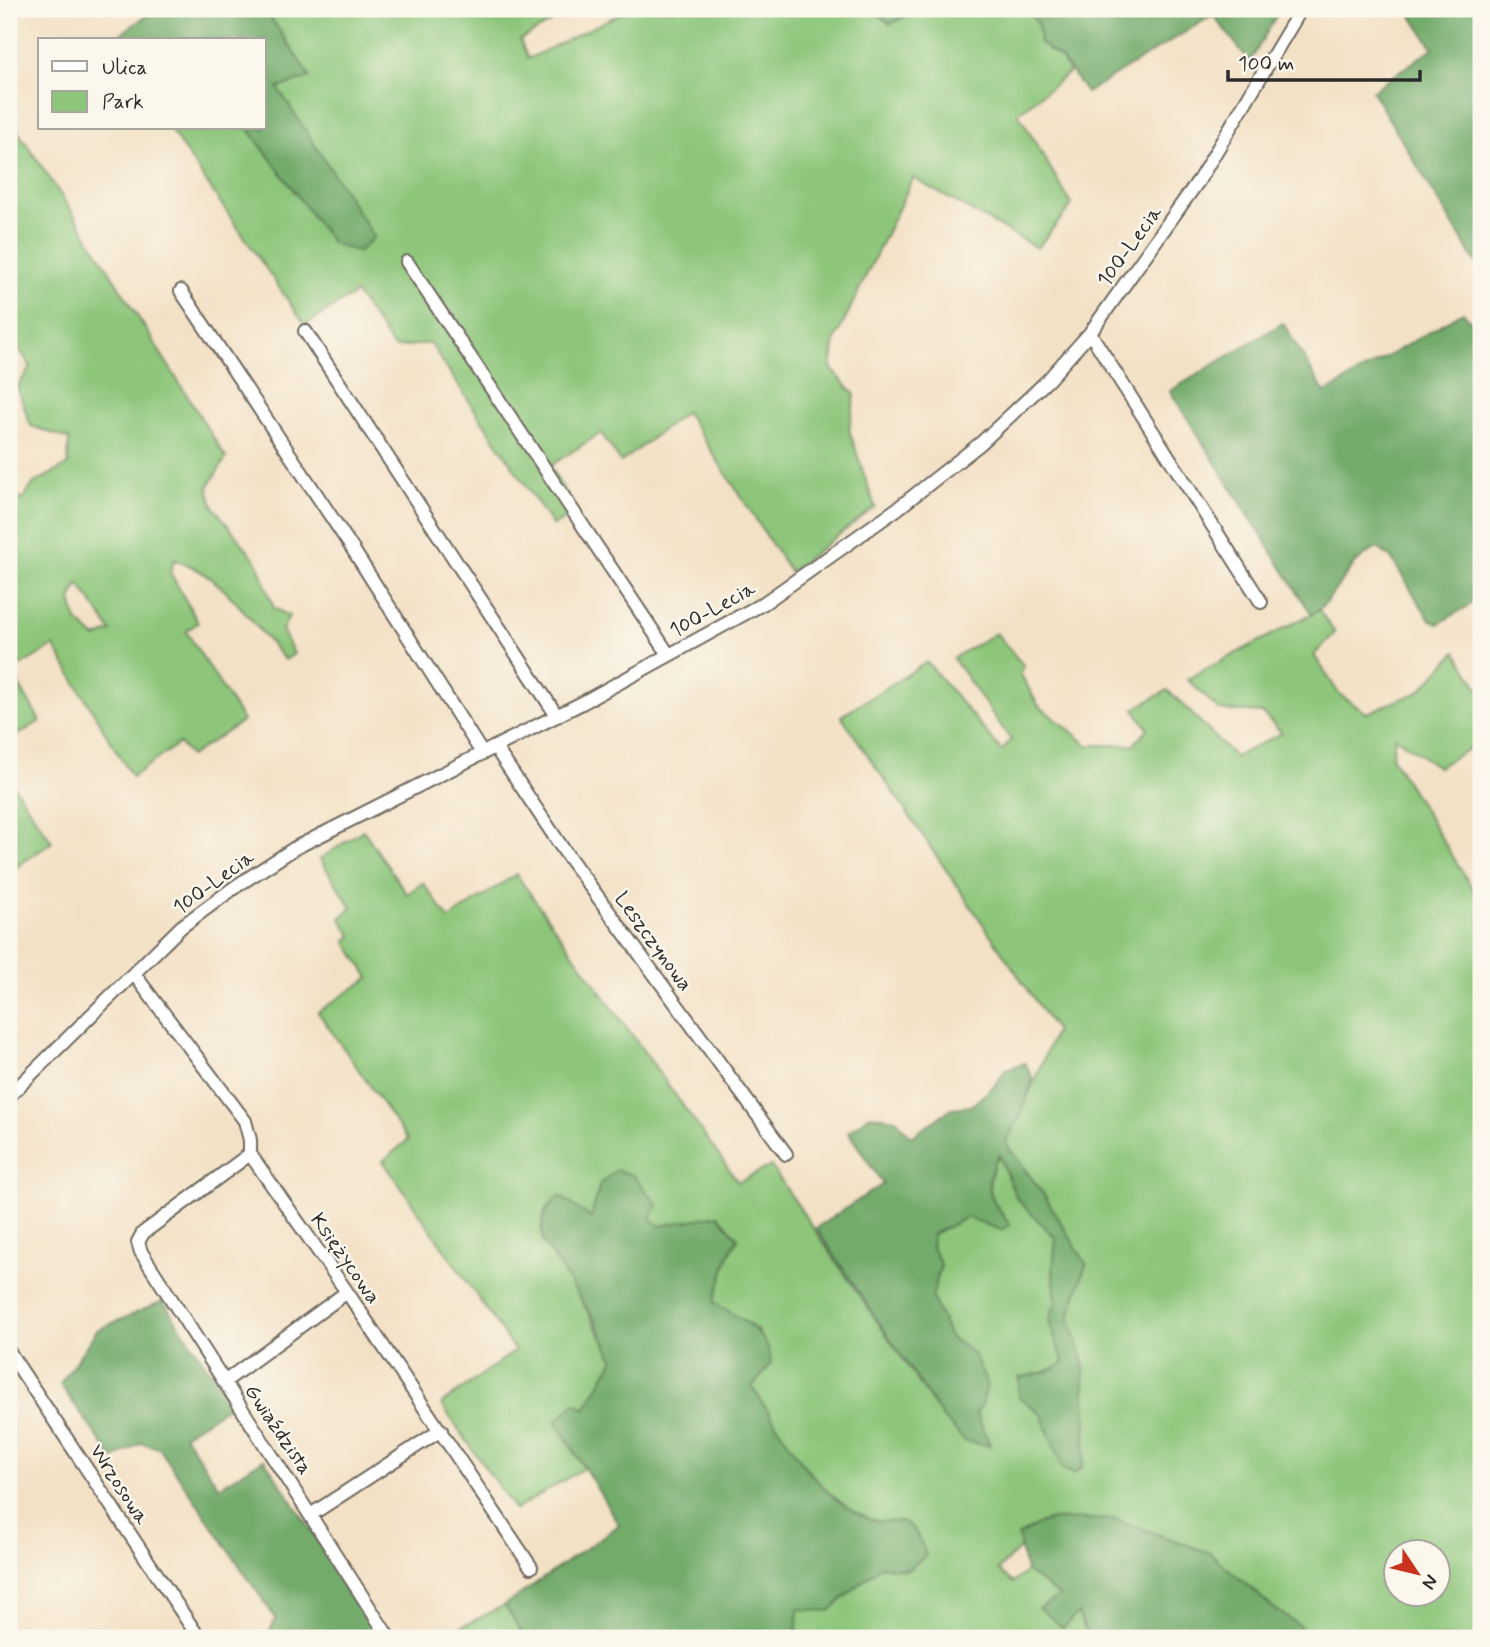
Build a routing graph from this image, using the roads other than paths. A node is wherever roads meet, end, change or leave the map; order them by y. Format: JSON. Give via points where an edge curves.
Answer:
{"nodes":[{"id":1,"x":1301,"y":9,"type":"edge"},
{"id":2,"x":407,"y":262,"type":"dead end"},
{"id":3,"x":181,"y":290,"type":"dead end"},
{"id":4,"x":305,"y":331,"type":"dead end"},
{"id":5,"x":1090,"y":333,"type":"junction"},
{"id":6,"x":1261,"y":602,"type":"dead end"},
{"id":7,"x":669,"y":655,"type":"junction"},
{"id":8,"x":557,"y":716,"type":"junction"},
{"id":9,"x":495,"y":747,"type":"junction"},
{"id":10,"x":482,"y":753,"type":"junction"},
{"id":11,"x":134,"y":974,"type":"junction"},
{"id":12,"x":9,"y":1096,"type":"edge"},
{"id":13,"x":250,"y":1154,"type":"junction"},
{"id":14,"x":786,"y":1154,"type":"dead end"},
{"id":15,"x":347,"y":1292,"type":"junction"},
{"id":16,"x":9,"y":1352,"type":"edge"},
{"id":17,"x":224,"y":1382,"type":"junction"},
{"id":18,"x":441,"y":1430,"type":"junction"},
{"id":19,"x":312,"y":1514,"type":"junction"},
{"id":20,"x":531,"y":1567,"type":"dead end"},
{"id":21,"x":199,"y":1638,"type":"edge"},
{"id":22,"x":389,"y":1638,"type":"edge"}],
"edges":[{"from":1,"to":5,"type":"street","name":"100-Lecia","via":[[1199,180]]},
{"from":2,"to":7,"type":"street"},
{"from":3,"to":10,"type":"street"},
{"from":4,"to":8,"type":"street"},
{"from":5,"to":6,"type":"street"},
{"from":5,"to":7,"type":"street","name":"100-Lecia","via":[[1011,416],[897,509],[764,603]]},
{"from":7,"to":8,"type":"street","name":"100-Lecia"},
{"from":8,"to":9,"type":"street","name":"100-Lecia"},
{"from":9,"to":10,"type":"street","name":"100-Lecia"},
{"from":9,"to":14,"type":"street","name":"Leszczynowa","via":[[565,852]]},
{"from":10,"to":11,"type":"street","name":"100-Lecia","via":[[295,848],[206,907]]},
{"from":11,"to":12,"type":"street","name":"100-Lecia"},
{"from":11,"to":13,"type":"street","name":"Księżycowa","via":[[245,1121]]},
{"from":13,"to":15,"type":"street","name":"Księżycowa"},
{"from":13,"to":17,"type":"street","name":"Gwiaździsta","via":[[143,1233],[138,1242]]},
{"from":15,"to":17,"type":"street"},
{"from":15,"to":18,"type":"street","name":"Księżycowa"},
{"from":16,"to":21,"type":"street","name":"Wrzosowa"},
{"from":17,"to":19,"type":"street","name":"Gwiaździsta"},
{"from":18,"to":19,"type":"street"},
{"from":18,"to":20,"type":"street","name":"Księżycowa"},
{"from":19,"to":22,"type":"street","name":"Gwiaździsta"}]}
